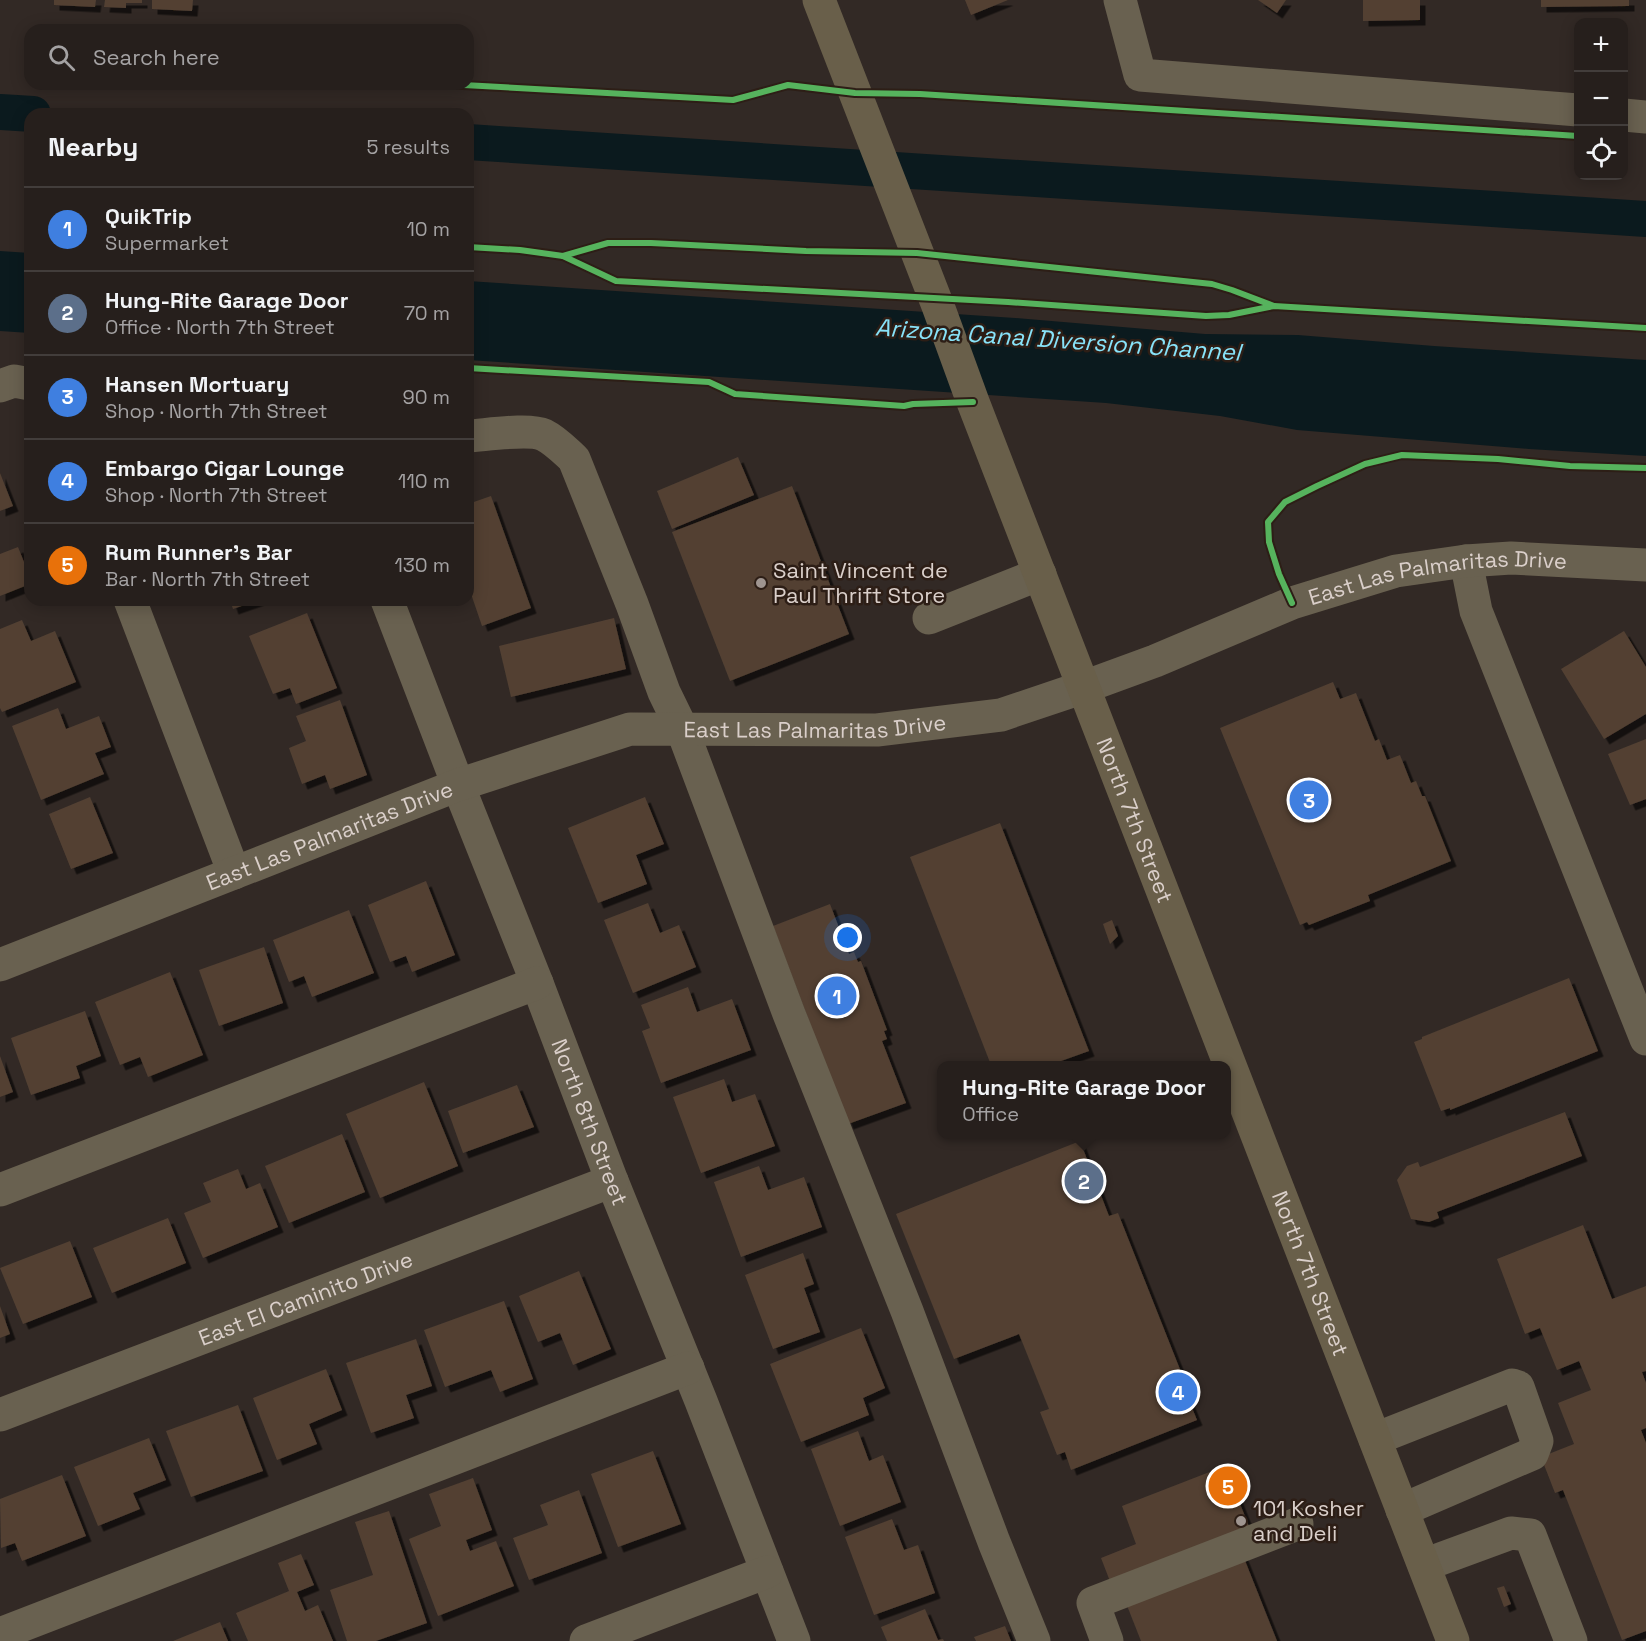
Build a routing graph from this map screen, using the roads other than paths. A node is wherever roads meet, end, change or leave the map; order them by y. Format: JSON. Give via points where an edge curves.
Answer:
{"nodes":[{"id":1,"x":819,"y":0,"type":"edge"},
{"id":2,"x":1120,"y":0,"type":"edge"},
{"id":3,"x":1574,"y":110,"type":"edge"},
{"id":4,"x":1628,"y":115,"type":"edge"},
{"id":5,"x":1646,"y":117,"type":"edge"},
{"id":6,"x":24,"y":383,"type":"edge"},
{"id":7,"x":0,"y":386,"type":"edge"},
{"id":8,"x":474,"y":436,"type":"edge"},
{"id":9,"x":1466,"y":561,"type":"junction"},
{"id":10,"x":1646,"y":565,"type":"edge"},
{"id":11,"x":1040,"y":574,"type":"junction"},
{"id":12,"x":132,"y":606,"type":"edge"},
{"id":13,"x":389,"y":606,"type":"edge"},
{"id":14,"x":929,"y":618,"type":"dead end"},
{"id":15,"x":1084,"y":687,"type":"junction"},
{"id":16,"x":682,"y":729,"type":"junction"},
{"id":17,"x":458,"y":785,"type":"junction"},
{"id":18,"x":234,"y":873,"type":"junction"},
{"id":19,"x":3,"y":956,"type":"edge"},
{"id":20,"x":537,"y":983,"type":"junction"},
{"id":21,"x":1646,"y":1039,"type":"edge"},
{"id":22,"x":1229,"y":1061,"type":"edge"},
{"id":23,"x":1231,"y":1067,"type":"edge"},
{"id":24,"x":612,"y":1181,"type":"junction"},
{"id":25,"x":0,"y":1190,"type":"edge"},
{"id":26,"x":688,"y":1368,"type":"junction"},
{"id":27,"x":0,"y":1415,"type":"edge"},
{"id":28,"x":1375,"y":1439,"type":"junction"},
{"id":29,"x":1402,"y":1510,"type":"junction"},
{"id":30,"x":1297,"y":1524,"type":"dead end"},
{"id":31,"x":1424,"y":1565,"type":"junction"},
{"id":32,"x":767,"y":1572,"type":"junction"},
{"id":33,"x":0,"y":1634,"type":"edge"},
{"id":34,"x":586,"y":1641,"type":"edge"},
{"id":35,"x":794,"y":1641,"type":"edge"},
{"id":36,"x":1034,"y":1641,"type":"edge"},
{"id":37,"x":1107,"y":1641,"type":"edge"},
{"id":38,"x":1453,"y":1641,"type":"edge"},
{"id":39,"x":1571,"y":1641,"type":"edge"}],
"edges":[{"from":1,"to":11,"type":"main road","name":"North 7th Street"},
{"from":2,"to":3,"type":"street","via":[[1140,75]]},
{"from":4,"to":5,"type":"street"},
{"from":6,"to":7,"type":"street","via":[[14,381]]},
{"from":8,"to":16,"type":"street","via":[[542,434],[574,459]]},
{"from":9,"to":10,"type":"street","name":"East Las Palmaritas Drive","via":[[1511,558]]},
{"from":9,"to":15,"type":"street","name":"East Las Palmaritas Drive","via":[[1396,571],[1292,603]]},
{"from":9,"to":21,"type":"street","via":[[1476,611]]},
{"from":11,"to":14,"type":"street"},
{"from":11,"to":15,"type":"main road","name":"North 7th Street"},
{"from":12,"to":18,"type":"street"},
{"from":13,"to":17,"type":"street","name":"North 8th Street"},
{"from":15,"to":16,"type":"street","name":"East Las Palmaritas Drive","via":[[1001,715],[877,730]]},
{"from":15,"to":22,"type":"main road","name":"North 7th Street"},
{"from":16,"to":17,"type":"street","name":"East Las Palmaritas Drive","via":[[630,729]]},
{"from":16,"to":36,"type":"street"},
{"from":17,"to":18,"type":"street","name":"East Las Palmaritas Drive"},
{"from":17,"to":20,"type":"street","name":"North 8th Street"},
{"from":18,"to":19,"type":"street","name":"East Las Palmaritas Drive"},
{"from":20,"to":24,"type":"street","name":"North 8th Street"},
{"from":20,"to":25,"type":"street"},
{"from":23,"to":28,"type":"main road","name":"North 7th Street"},
{"from":24,"to":26,"type":"street","name":"North 8th Street"},
{"from":24,"to":27,"type":"street","name":"East El Caminito Drive"},
{"from":26,"to":32,"type":"street","name":"North 8th Street"},
{"from":26,"to":33,"type":"street"},
{"from":28,"to":29,"type":"main road","name":"North 7th Street"},
{"from":28,"to":29,"type":"street","via":[[1512,1384],[1518,1387],[1537,1441],[1532,1454]]},
{"from":29,"to":31,"type":"main road","name":"North 7th Street"},
{"from":30,"to":37,"type":"street","via":[[1092,1603]]},
{"from":31,"to":38,"type":"main road","name":"North 7th Street"},
{"from":31,"to":39,"type":"street","via":[[1511,1533],[1530,1535]]},
{"from":32,"to":34,"type":"street"},
{"from":32,"to":35,"type":"street","name":"North 8th Street"}]}
